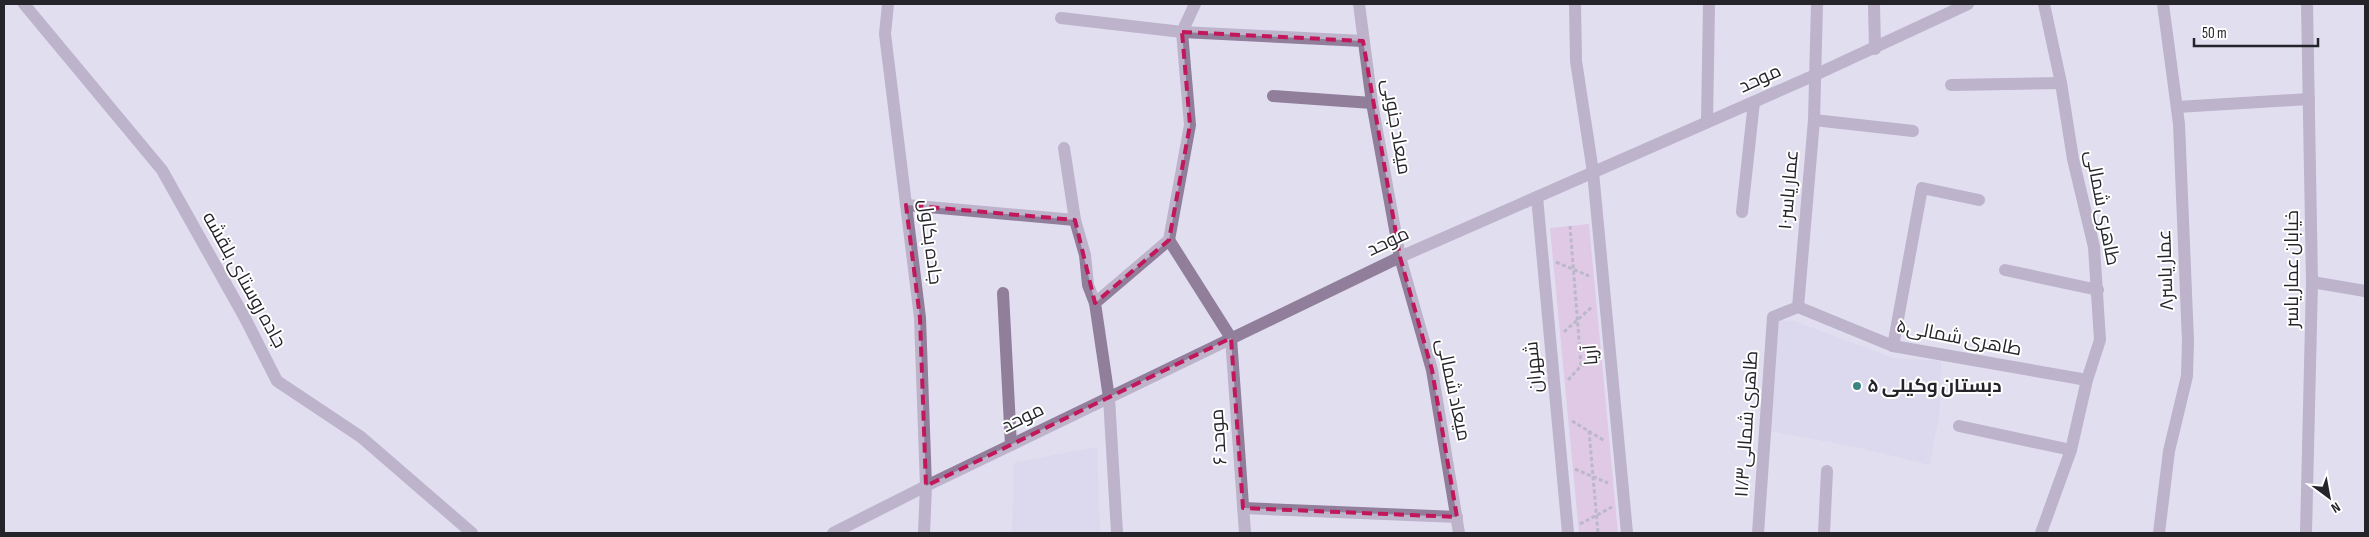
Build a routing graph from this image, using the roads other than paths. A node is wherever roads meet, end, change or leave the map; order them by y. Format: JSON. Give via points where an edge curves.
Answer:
{"nodes":[{"id":1,"x":24,"y":4,"type":"edge"},
{"id":2,"x":888,"y":4,"type":"edge"},
{"id":3,"x":1195,"y":4,"type":"edge"},
{"id":4,"x":1359,"y":4,"type":"edge"},
{"id":5,"x":1575,"y":4,"type":"edge"},
{"id":6,"x":1709,"y":4,"type":"edge"},
{"id":7,"x":1817,"y":4,"type":"edge"},
{"id":8,"x":1874,"y":4,"type":"edge"},
{"id":9,"x":1968,"y":4,"type":"edge"},
{"id":10,"x":2044,"y":4,"type":"edge"},
{"id":11,"x":2163,"y":4,"type":"edge"},
{"id":12,"x":2307,"y":4,"type":"edge"},
{"id":13,"x":1061,"y":18,"type":"dead end"},
{"id":14,"x":1182,"y":32,"type":"junction"},
{"id":15,"x":1362,"y":41,"type":"junction"},
{"id":16,"x":1875,"y":49,"type":"junction"},
{"id":17,"x":1815,"y":75,"type":"junction"},
{"id":18,"x":2061,"y":83,"type":"junction"},
{"id":19,"x":1951,"y":85,"type":"dead end"},
{"id":20,"x":1273,"y":96,"type":"dead end"},
{"id":21,"x":2309,"y":99,"type":"junction"},
{"id":22,"x":1754,"y":102,"type":"junction"},
{"id":23,"x":1372,"y":103,"type":"junction"},
{"id":24,"x":2176,"y":107,"type":"junction"},
{"id":25,"x":1814,"y":120,"type":"junction"},
{"id":26,"x":1707,"y":122,"type":"junction"},
{"id":27,"x":1913,"y":131,"type":"dead end"},
{"id":28,"x":1064,"y":148,"type":"dead end"},
{"id":29,"x":1593,"y":172,"type":"junction"},
{"id":30,"x":1537,"y":197,"type":"junction"},
{"id":31,"x":1979,"y":200,"type":"dead end"},
{"id":32,"x":906,"y":204,"type":"junction"},
{"id":33,"x":1742,"y":212,"type":"dead end"},
{"id":34,"x":1075,"y":220,"type":"junction"},
{"id":35,"x":1169,"y":240,"type":"junction"},
{"id":36,"x":1400,"y":256,"type":"junction"},
{"id":37,"x":2005,"y":270,"type":"dead end"},
{"id":38,"x":2312,"y":282,"type":"junction"},
{"id":39,"x":2098,"y":290,"type":"junction"},
{"id":40,"x":2365,"y":291,"type":"edge"},
{"id":41,"x":1003,"y":293,"type":"dead end"},
{"id":42,"x":1095,"y":303,"type":"junction"},
{"id":43,"x":1798,"y":307,"type":"junction"},
{"id":44,"x":1231,"y":338,"type":"junction"},
{"id":45,"x":1893,"y":346,"type":"junction"},
{"id":46,"x":2087,"y":380,"type":"junction"},
{"id":47,"x":1109,"y":398,"type":"junction"},
{"id":48,"x":1959,"y":426,"type":"dead end"},
{"id":49,"x":1011,"y":445,"type":"junction"},
{"id":50,"x":2071,"y":450,"type":"junction"},
{"id":51,"x":1827,"y":471,"type":"dead end"},
{"id":52,"x":926,"y":486,"type":"junction"},
{"id":53,"x":1243,"y":508,"type":"junction"},
{"id":54,"x":1457,"y":516,"type":"junction"},
{"id":55,"x":1568,"y":532,"type":"edge"},
{"id":56,"x":472,"y":533,"type":"edge"},
{"id":57,"x":833,"y":533,"type":"edge"},
{"id":58,"x":924,"y":533,"type":"edge"},
{"id":59,"x":1117,"y":533,"type":"edge"},
{"id":60,"x":1245,"y":533,"type":"edge"},
{"id":61,"x":1459,"y":533,"type":"edge"},
{"id":62,"x":1627,"y":533,"type":"edge"},
{"id":63,"x":1758,"y":533,"type":"edge"},
{"id":64,"x":1824,"y":533,"type":"edge"},
{"id":65,"x":2042,"y":533,"type":"edge"},
{"id":66,"x":2159,"y":533,"type":"edge"},
{"id":67,"x":2306,"y":533,"type":"edge"}],
"edges":[{"from":1,"to":56,"type":"street","name":"جاده روستای بلقشه","via":[[162,170],[277,381],[361,437]]},
{"from":2,"to":32,"type":"street","name":"جاده بکاول","via":[[885,34]]},
{"from":3,"to":14,"type":"street"},
{"from":4,"to":15,"type":"street","name":"میعاد جنوبی"},
{"from":5,"to":29,"type":"street","name":"آریا","via":[[1576,61]]},
{"from":6,"to":26,"type":"street"},
{"from":7,"to":17,"type":"street","name":"عمار یاسر۱۰"},
{"from":8,"to":16,"type":"street"},
{"from":9,"to":16,"type":"street","name":"موحد"},
{"from":10,"to":18,"type":"street","name":"طاهری شمالی"},
{"from":11,"to":24,"type":"street","name":"عمار یاسر۸"},
{"from":12,"to":21,"type":"street","name":"خیابان عمار یاسر"},
{"from":13,"to":14,"type":"street"},
{"from":14,"to":15,"type":"street"},
{"from":14,"to":35,"type":"street","via":[[1190,125]]},
{"from":15,"to":23,"type":"street","name":"میعاد جنوبی"},
{"from":16,"to":17,"type":"street","name":"موحد"},
{"from":17,"to":22,"type":"street","name":"موحد"},
{"from":17,"to":25,"type":"street","name":"عمار یاسر۱۰"},
{"from":18,"to":19,"type":"street"},
{"from":18,"to":39,"type":"street","name":"طاهری شمالی","via":[[2073,159],[2094,247]]},
{"from":20,"to":23,"type":"street"},
{"from":21,"to":24,"type":"street"},
{"from":21,"to":38,"type":"street","name":"خیابان عمار یاسر"},
{"from":22,"to":26,"type":"street","name":"موحد"},
{"from":22,"to":33,"type":"street"},
{"from":23,"to":36,"type":"street","name":"میعاد جنوبی"},
{"from":24,"to":66,"type":"street","name":"عمار یاسر۸","via":[[2187,376],[2169,451]]},
{"from":25,"to":27,"type":"street"},
{"from":25,"to":43,"type":"street","name":"عمار یاسر۱۰"},
{"from":26,"to":29,"type":"street","name":"موحد"},
{"from":28,"to":34,"type":"street"},
{"from":29,"to":30,"type":"street","name":"موحد"},
{"from":29,"to":62,"type":"street","name":"آریا"},
{"from":30,"to":36,"type":"street","name":"موحد"},
{"from":30,"to":55,"type":"street","name":"شهران"},
{"from":31,"to":45,"type":"street","via":[[1922,188]]},
{"from":32,"to":34,"type":"street"},
{"from":32,"to":52,"type":"street","name":"جاده بکاول","via":[[920,318]]},
{"from":34,"to":42,"type":"street","via":[[1085,254],[1088,285]]},
{"from":35,"to":42,"type":"street"},
{"from":35,"to":44,"type":"street"},
{"from":36,"to":44,"type":"street","name":"موحد"},
{"from":36,"to":54,"type":"street","name":"میعاد شمالی","via":[[1432,370]]},
{"from":37,"to":39,"type":"street"},
{"from":38,"to":40,"type":"street"},
{"from":38,"to":67,"type":"street","name":"خیابان عمار یاسر"},
{"from":39,"to":46,"type":"street","name":"طاهری شمالی","via":[[2100,340]]},
{"from":41,"to":49,"type":"street"},
{"from":42,"to":47,"type":"street"},
{"from":43,"to":45,"type":"street","name":"طاهری شمالی۵"},
{"from":43,"to":63,"type":"street","name":"طاهری شمالی۱۱/۳","via":[[1773,317]]},
{"from":44,"to":47,"type":"street","name":"موحد"},
{"from":44,"to":53,"type":"street","name":"موحد ۶"},
{"from":45,"to":46,"type":"street","name":"طاهری شمالی۵"},
{"from":46,"to":50,"type":"street","name":"طاهری شمالی"},
{"from":47,"to":49,"type":"street","name":"موحد"},
{"from":47,"to":59,"type":"street"},
{"from":48,"to":50,"type":"street"},
{"from":49,"to":52,"type":"street","name":"موحد"},
{"from":50,"to":65,"type":"street","name":"طاهری شمالی"},
{"from":51,"to":64,"type":"street"},
{"from":52,"to":57,"type":"street","name":"موحد"},
{"from":52,"to":58,"type":"street","name":"جاده بکاول"},
{"from":53,"to":54,"type":"street"},
{"from":53,"to":60,"type":"street","name":"موحد ۶"},
{"from":54,"to":61,"type":"street","name":"میعاد شمالی"}]}
